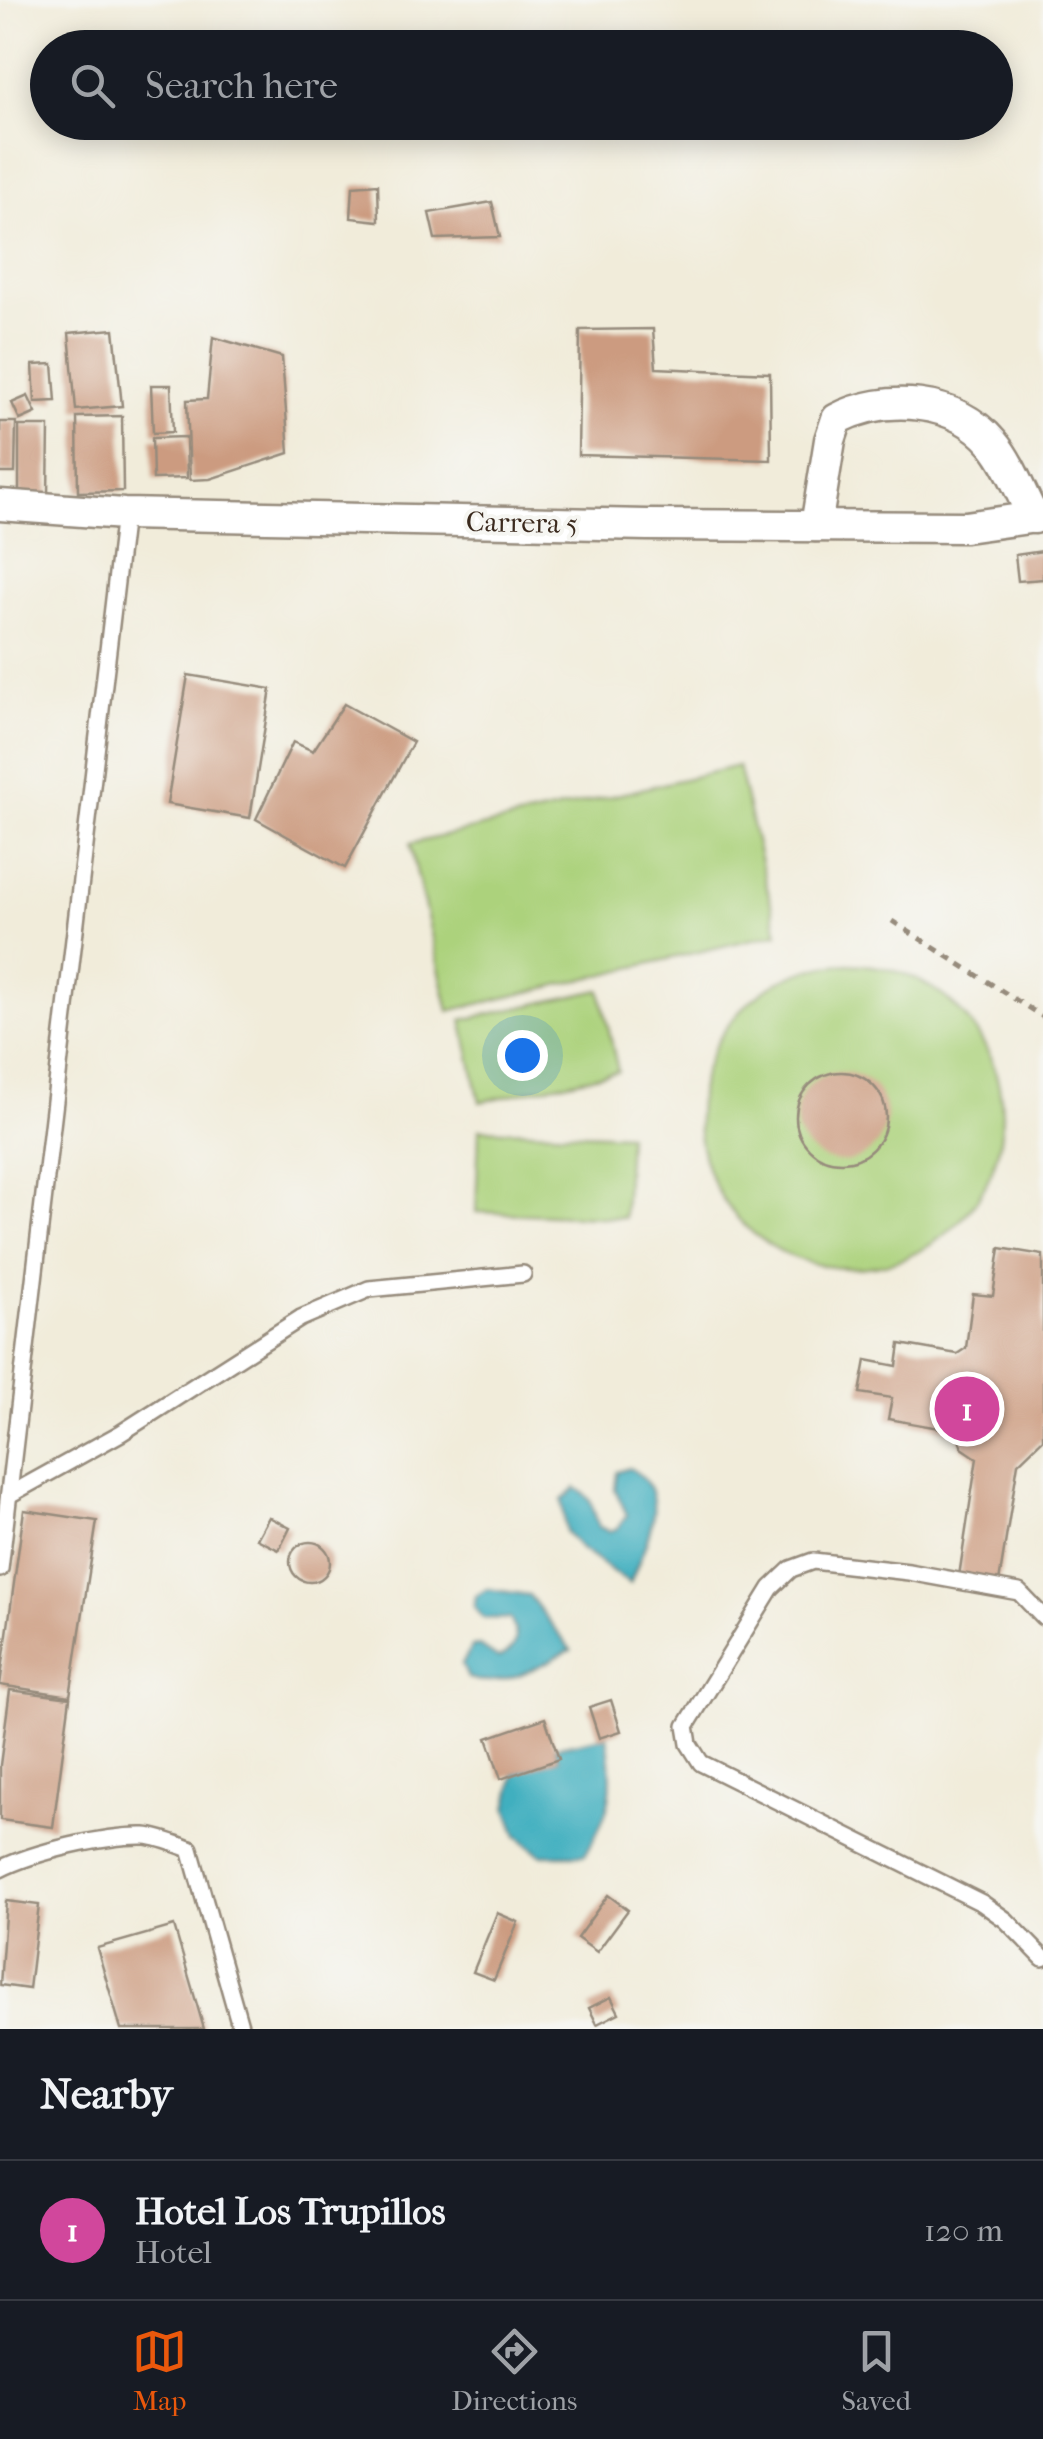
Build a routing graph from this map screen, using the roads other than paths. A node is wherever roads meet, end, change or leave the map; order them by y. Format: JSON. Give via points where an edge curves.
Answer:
{"nodes":[{"id":1,"x":0,"y":505,"type":"edge"},
{"id":2,"x":124,"y":514,"type":"junction"},
{"id":3,"x":1038,"y":517,"type":"edge"},
{"id":4,"x":816,"y":526,"type":"junction"},
{"id":5,"x":523,"y":1274,"type":"dead end"},
{"id":6,"x":9,"y":1495,"type":"junction"},
{"id":7,"x":0,"y":1568,"type":"edge"},
{"id":8,"x":1043,"y":1617,"type":"edge"},
{"id":9,"x":0,"y":1869,"type":"edge"},
{"id":10,"x":1043,"y":1958,"type":"edge"},
{"id":11,"x":242,"y":2029,"type":"edge"}],
"edges":[{"from":1,"to":2,"type":"street","name":"Carrera 5"},
{"from":2,"to":4,"type":"street","name":"Carrera 5"},
{"from":2,"to":6,"type":"lane"},
{"from":3,"to":4,"type":"street","name":"Carrera 5","via":[[965,527]]},
{"from":3,"to":4,"type":"street","via":[[995,444],[975,426],[929,404],[884,404],[837,420]]},
{"from":5,"to":6,"type":"lane","via":[[368,1289],[301,1318],[121,1433]]},
{"from":6,"to":7,"type":"lane"},
{"from":8,"to":10,"type":"lane","via":[[1019,1592],[813,1560],[771,1588],[686,1726],[701,1763],[982,1903]]},
{"from":9,"to":11,"type":"lane","via":[[22,1858],[119,1838],[148,1836],[190,1849]]}]}
